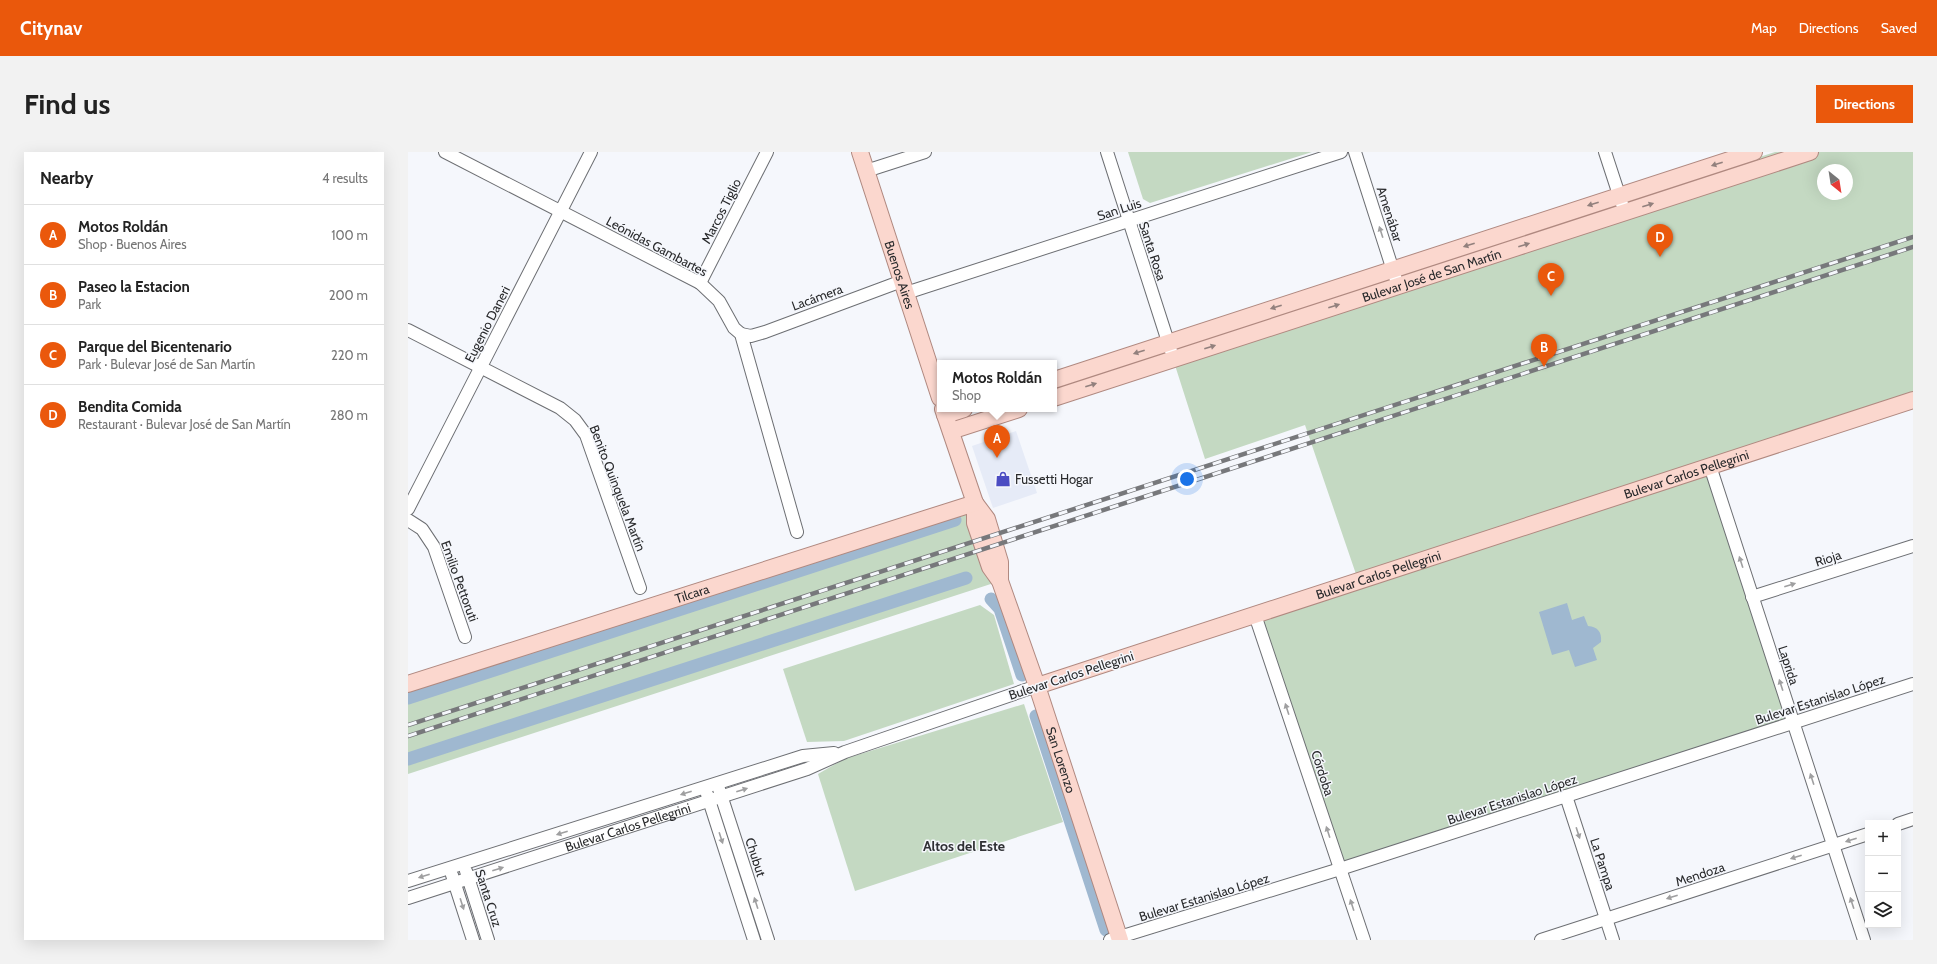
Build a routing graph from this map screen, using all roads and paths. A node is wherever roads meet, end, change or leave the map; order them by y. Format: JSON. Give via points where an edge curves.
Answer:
{"nodes":[{"id":1,"x":445,"y":152,"type":"edge"},
{"id":2,"x":592,"y":152,"type":"edge"},
{"id":3,"x":767,"y":152,"type":"edge"},
{"id":4,"x":860,"y":152,"type":"edge"},
{"id":5,"x":925,"y":152,"type":"edge"},
{"id":6,"x":1107,"y":152,"type":"edge"},
{"id":7,"x":1342,"y":152,"type":"edge"},
{"id":8,"x":1355,"y":152,"type":"edge"},
{"id":9,"x":1605,"y":152,"type":"edge"},
{"id":10,"x":1754,"y":152,"type":"edge"},
{"id":11,"x":1810,"y":152,"type":"edge"},
{"id":12,"x":866,"y":171,"type":"junction"},
{"id":13,"x":1619,"y":196,"type":"junction"},
{"id":14,"x":561,"y":212,"type":"junction"},
{"id":15,"x":1624,"y":212,"type":"junction"},
{"id":16,"x":1129,"y":221,"type":"junction"},
{"id":17,"x":1393,"y":269,"type":"junction"},
{"id":18,"x":700,"y":283,"type":"junction"},
{"id":19,"x":1398,"y":286,"type":"junction"},
{"id":20,"x":904,"y":287,"type":"junction"},
{"id":21,"x":408,"y":330,"type":"edge"},
{"id":22,"x":741,"y":334,"type":"junction"},
{"id":23,"x":1168,"y":343,"type":"junction"},
{"id":24,"x":1173,"y":359,"type":"junction"},
{"id":25,"x":481,"y":367,"type":"junction"},
{"id":26,"x":1057,"y":379,"type":"edge"},
{"id":27,"x":937,"y":389,"type":"edge"},
{"id":28,"x":1057,"y":397,"type":"edge"},
{"id":29,"x":1913,"y":400,"type":"edge"},
{"id":30,"x":944,"y":412,"type":"edge"},
{"id":31,"x":1010,"y":412,"type":"edge"},
{"id":32,"x":951,"y":431,"type":"junction"},
{"id":33,"x":1710,"y":466,"type":"junction"},
{"id":34,"x":975,"y":503,"type":"junction"},
{"id":35,"x":408,"y":509,"type":"edge"},
{"id":36,"x":408,"y":520,"type":"edge"},
{"id":37,"x":798,"y":532,"type":"dead end"},
{"id":38,"x":1913,"y":546,"type":"edge"},
{"id":39,"x":640,"y":588,"type":"dead end"},
{"id":40,"x":1752,"y":597,"type":"junction"},
{"id":41,"x":1256,"y":615,"type":"junction"},
{"id":42,"x":465,"y":637,"type":"dead end"},
{"id":43,"x":408,"y":684,"type":"edge"},
{"id":44,"x":1913,"y":684,"type":"edge"},
{"id":45,"x":1037,"y":686,"type":"junction"},
{"id":46,"x":1793,"y":722,"type":"junction"},
{"id":47,"x":845,"y":752,"type":"junction"},
{"id":48,"x":803,"y":756,"type":"junction"},
{"id":49,"x":807,"y":769,"type":"junction"},
{"id":50,"x":717,"y":783,"type":"junction"},
{"id":51,"x":705,"y":787,"type":"junction"},
{"id":52,"x":1566,"y":796,"type":"junction"},
{"id":53,"x":721,"y":797,"type":"junction"},
{"id":54,"x":709,"y":801,"type":"junction"},
{"id":55,"x":1913,"y":819,"type":"edge"},
{"id":56,"x":1901,"y":823,"type":"edge"},
{"id":57,"x":1865,"y":835,"type":"edge"},
{"id":58,"x":1833,"y":845,"type":"junction"},
{"id":59,"x":464,"y":864,"type":"junction"},
{"id":60,"x":450,"y":868,"type":"junction"},
{"id":61,"x":1340,"y":870,"type":"junction"},
{"id":62,"x":468,"y":878,"type":"junction"},
{"id":63,"x":408,"y":881,"type":"edge"},
{"id":64,"x":455,"y":883,"type":"junction"},
{"id":65,"x":408,"y":898,"type":"edge"},
{"id":66,"x":1606,"y":919,"type":"junction"},
{"id":67,"x":473,"y":940,"type":"edge"},
{"id":68,"x":488,"y":940,"type":"edge"},
{"id":69,"x":754,"y":940,"type":"edge"},
{"id":70,"x":768,"y":940,"type":"edge"},
{"id":71,"x":1116,"y":940,"type":"edge"},
{"id":72,"x":1364,"y":940,"type":"edge"},
{"id":73,"x":1542,"y":940,"type":"edge"},
{"id":74,"x":1613,"y":940,"type":"edge"},
{"id":75,"x":1864,"y":940,"type":"edge"}],
"edges":[{"from":1,"to":14,"type":"street","name":"Leónidas Gambartes"},
{"from":2,"to":14,"type":"street","name":"Eugenio Daneri"},
{"from":3,"to":18,"type":"street","name":"Marcos Tiglio"},
{"from":4,"to":12,"type":"main road","name":"Buenos Aires"},
{"from":5,"to":12,"type":"street"},
{"from":6,"to":16,"type":"street","name":"Santa Rosa"},
{"from":7,"to":16,"type":"street","name":"San Luis"},
{"from":17,"to":8,"type":"street","name":"Amenábar","one_way":true},
{"from":9,"to":13,"type":"street"},
{"from":10,"to":13,"type":"main road","name":"Bulevar José de San Martín","one_way":true},
{"from":15,"to":11,"type":"main road","name":"Bulevar José de San Martín","one_way":true},
{"from":12,"to":20,"type":"main road","name":"Buenos Aires"},
{"from":13,"to":15,"type":"street"},
{"from":13,"to":17,"type":"main road","name":"Bulevar José de San Martín","one_way":true},
{"from":14,"to":18,"type":"street","name":"Leónidas Gambartes"},
{"from":14,"to":25,"type":"street","name":"Eugenio Daneri"},
{"from":19,"to":15,"type":"main road","name":"Bulevar José de San Martín","one_way":true},
{"from":16,"to":20,"type":"street","name":"San Luis"},
{"from":16,"to":23,"type":"street","name":"Santa Rosa"},
{"from":17,"to":19,"type":"street","name":"Amenábar"},
{"from":17,"to":23,"type":"main road","name":"Bulevar José de San Martín","one_way":true},
{"from":18,"to":22,"type":"street","name":"Leónidas Gambartes","via":[[719,302],[734,328]]},
{"from":24,"to":19,"type":"main road","name":"Bulevar José de San Martín","one_way":true},
{"from":20,"to":22,"type":"street","name":"Lacámera","via":[[765,332],[751,336]]},
{"from":20,"to":27,"type":"main road","name":"Buenos Aires"},
{"from":21,"to":25,"type":"street","name":"Benito Quinquela Martín"},
{"from":22,"to":37,"type":"street","name":"Leónidas Gambartes"},
{"from":23,"to":24,"type":"street","name":"Santa Rosa"},
{"from":23,"to":26,"type":"main road","name":"Bulevar José de San Martín","one_way":true},
{"from":28,"to":24,"type":"main road","name":"Bulevar José de San Martín","one_way":true},
{"from":25,"to":35,"type":"street","name":"Eugenio Daneri"},
{"from":25,"to":39,"type":"street","name":"Benito Quinquela Martín","via":[[560,408],[581,427]]},
{"from":29,"to":33,"type":"main road","name":"Bulevar Carlos Pellegrini"},
{"from":30,"to":32,"type":"main road"},
{"from":31,"to":32,"type":"main road"},
{"from":32,"to":34,"type":"main road"},
{"from":40,"to":33,"type":"street","name":"Laprida","one_way":true},
{"from":33,"to":41,"type":"main road","name":"Bulevar Carlos Pellegrini"},
{"from":34,"to":43,"type":"main road","name":"Tilcara"},
{"from":34,"to":45,"type":"main road","name":"San Lorenzo","via":[[987,519],[990,548],[1000,562],[1000,581]]},
{"from":36,"to":42,"type":"street","name":"Emilio Pettoruti","via":[[422,529],[434,547]]},
{"from":40,"to":38,"type":"street","name":"Rioja","one_way":true},
{"from":46,"to":40,"type":"street","name":"Laprida","one_way":true},
{"from":41,"to":45,"type":"main road","name":"Bulevar Carlos Pellegrini"},
{"from":61,"to":41,"type":"street","name":"Córdoba","one_way":true},
{"from":44,"to":46,"type":"street","name":"Bulevar Estanislao López"},
{"from":45,"to":47,"type":"street","name":"Bulevar Carlos Pellegrini"},
{"from":45,"to":71,"type":"main road","name":"San Lorenzo"},
{"from":46,"to":52,"type":"street","name":"Bulevar Estanislao López"},
{"from":58,"to":46,"type":"street","name":"Laprida","one_way":true},
{"from":47,"to":48,"type":"street","name":"Bulevar Carlos Pellegrini"},
{"from":47,"to":49,"type":"street","name":"Bulevar Carlos Pellegrini"},
{"from":48,"to":49,"type":"street"},
{"from":48,"to":50,"type":"street","name":"Bulevar Carlos Pellegrini"},
{"from":53,"to":49,"type":"street","name":"Bulevar Carlos Pellegrini","one_way":true},
{"from":50,"to":51,"type":"street","name":"Bulevar Carlos Pellegrini"},
{"from":50,"to":53,"type":"street","name":"Chubut"},
{"from":51,"to":54,"type":"street","name":"Chubut"},
{"from":51,"to":59,"type":"street","name":"Bulevar Carlos Pellegrini","one_way":true},
{"from":52,"to":61,"type":"street","name":"Bulevar Estanislao López"},
{"from":52,"to":66,"type":"street","name":"La Pampa","one_way":true},
{"from":53,"to":54,"type":"street","name":"Bulevar Carlos Pellegrini"},
{"from":70,"to":53,"type":"street","name":"Chubut","one_way":true},
{"from":62,"to":54,"type":"street","name":"Bulevar Carlos Pellegrini","one_way":true},
{"from":54,"to":69,"type":"street","name":"Chubut","one_way":true},
{"from":55,"to":56,"type":"street"},
{"from":57,"to":58,"type":"street","name":"Mendoza","one_way":true},
{"from":58,"to":66,"type":"street","name":"Mendoza","one_way":true},
{"from":75,"to":58,"type":"street","name":"Laprida","one_way":true},
{"from":59,"to":60,"type":"street","name":"Bulevar Carlos Pellegrini"},
{"from":59,"to":62,"type":"street","name":"Santa Cruz"},
{"from":60,"to":63,"type":"street","name":"Bulevar Carlos Pellegrini","one_way":true},
{"from":60,"to":64,"type":"street"},
{"from":61,"to":71,"type":"street","name":"Bulevar Estanislao López"},
{"from":72,"to":61,"type":"street","name":"Córdoba","one_way":true},
{"from":62,"to":64,"type":"street","name":"Bulevar Carlos Pellegrini"},
{"from":62,"to":68,"type":"street","name":"Santa Cruz"},
{"from":64,"to":65,"type":"street","name":"Bulevar Carlos Pellegrini"},
{"from":64,"to":67,"type":"street","one_way":true},
{"from":66,"to":73,"type":"street","name":"Mendoza"},
{"from":66,"to":74,"type":"street","name":"La Pampa"}]}
